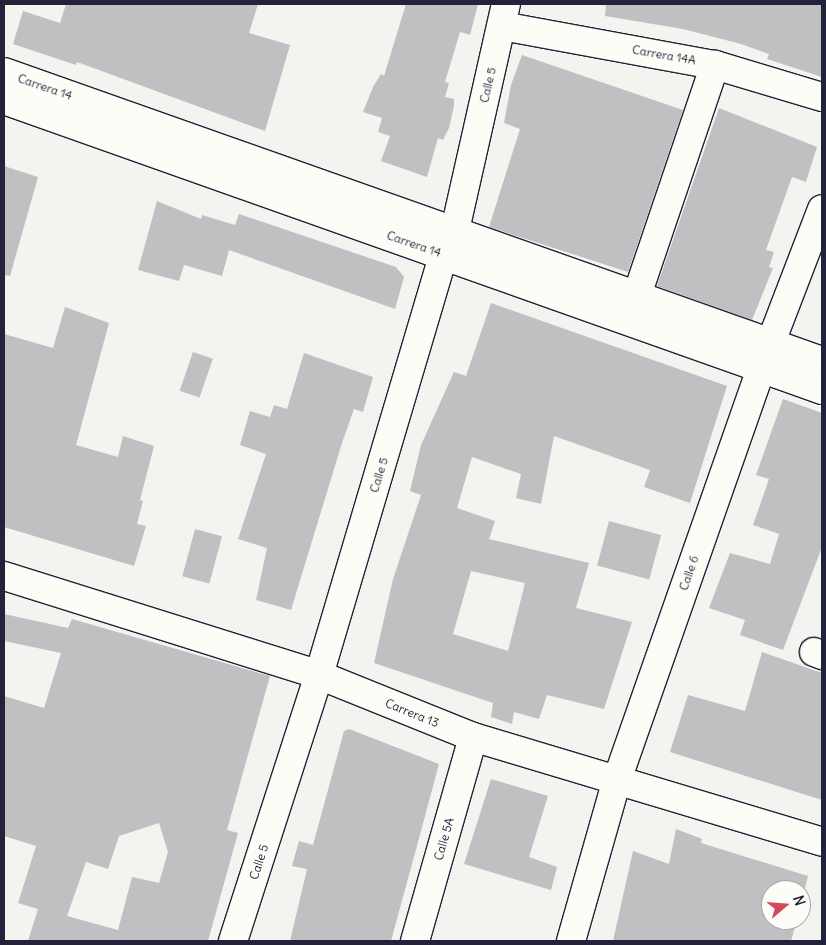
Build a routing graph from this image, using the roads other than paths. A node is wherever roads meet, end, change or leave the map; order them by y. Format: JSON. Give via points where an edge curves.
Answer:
{"nodes":[{"id":1,"x":504,"y":15,"type":"edge"},
{"id":2,"x":715,"y":65,"type":"junction"},
{"id":3,"x":4,"y":72,"type":"edge"},
{"id":4,"x":822,"y":97,"type":"edge"},
{"id":5,"x":4,"y":100,"type":"edge"},
{"id":6,"x":822,"y":209,"type":"edge"},
{"id":7,"x":449,"y":242,"type":"junction"},
{"id":8,"x":637,"y":295,"type":"junction"},
{"id":9,"x":772,"y":342,"type":"junction"},
{"id":10,"x":822,"y":361,"type":"edge"},
{"id":11,"x":761,"y":368,"type":"junction"},
{"id":12,"x":822,"y":390,"type":"edge"},
{"id":13,"x":4,"y":576,"type":"edge"},
{"id":14,"x":319,"y":675,"type":"junction"},
{"id":15,"x":473,"y":737,"type":"junction"},
{"id":16,"x":617,"y":780,"type":"junction"},
{"id":17,"x":822,"y":842,"type":"edge"},
{"id":18,"x":233,"y":941,"type":"edge"},
{"id":19,"x":415,"y":941,"type":"edge"},
{"id":20,"x":571,"y":941,"type":"edge"}],
"edges":[{"from":1,"to":2,"type":"street","name":"Carrera 14A"},
{"from":1,"to":7,"type":"street","name":"Calle 5"},
{"from":2,"to":4,"type":"street","name":"Carrera 14A"},
{"from":2,"to":8,"type":"street"},
{"from":3,"to":7,"type":"street","name":"Carrera 14"},
{"from":5,"to":7,"type":"street","name":"Carrera 14"},
{"from":6,"to":9,"type":"street","name":"Calle 6"},
{"from":7,"to":8,"type":"street","name":"Carrera 14"},
{"from":7,"to":11,"type":"street","name":"Carrera 14"},
{"from":7,"to":14,"type":"street","name":"Calle 5"},
{"from":8,"to":9,"type":"street","name":"Carrera 14"},
{"from":9,"to":10,"type":"street","name":"Carrera 14"},
{"from":9,"to":11,"type":"street","name":"Calle 6"},
{"from":11,"to":12,"type":"street","name":"Carrera 14"},
{"from":11,"to":16,"type":"street","name":"Calle 6"},
{"from":13,"to":14,"type":"street","name":"Carrera 13"},
{"from":14,"to":15,"type":"street","name":"Carrera 13"},
{"from":14,"to":18,"type":"street","name":"Calle 5"},
{"from":15,"to":16,"type":"street","name":"Carrera 13"},
{"from":15,"to":19,"type":"street","name":"Calle 5A"},
{"from":16,"to":17,"type":"street","name":"Carrera 13"},
{"from":16,"to":20,"type":"street","name":"Calle 6"}]}
